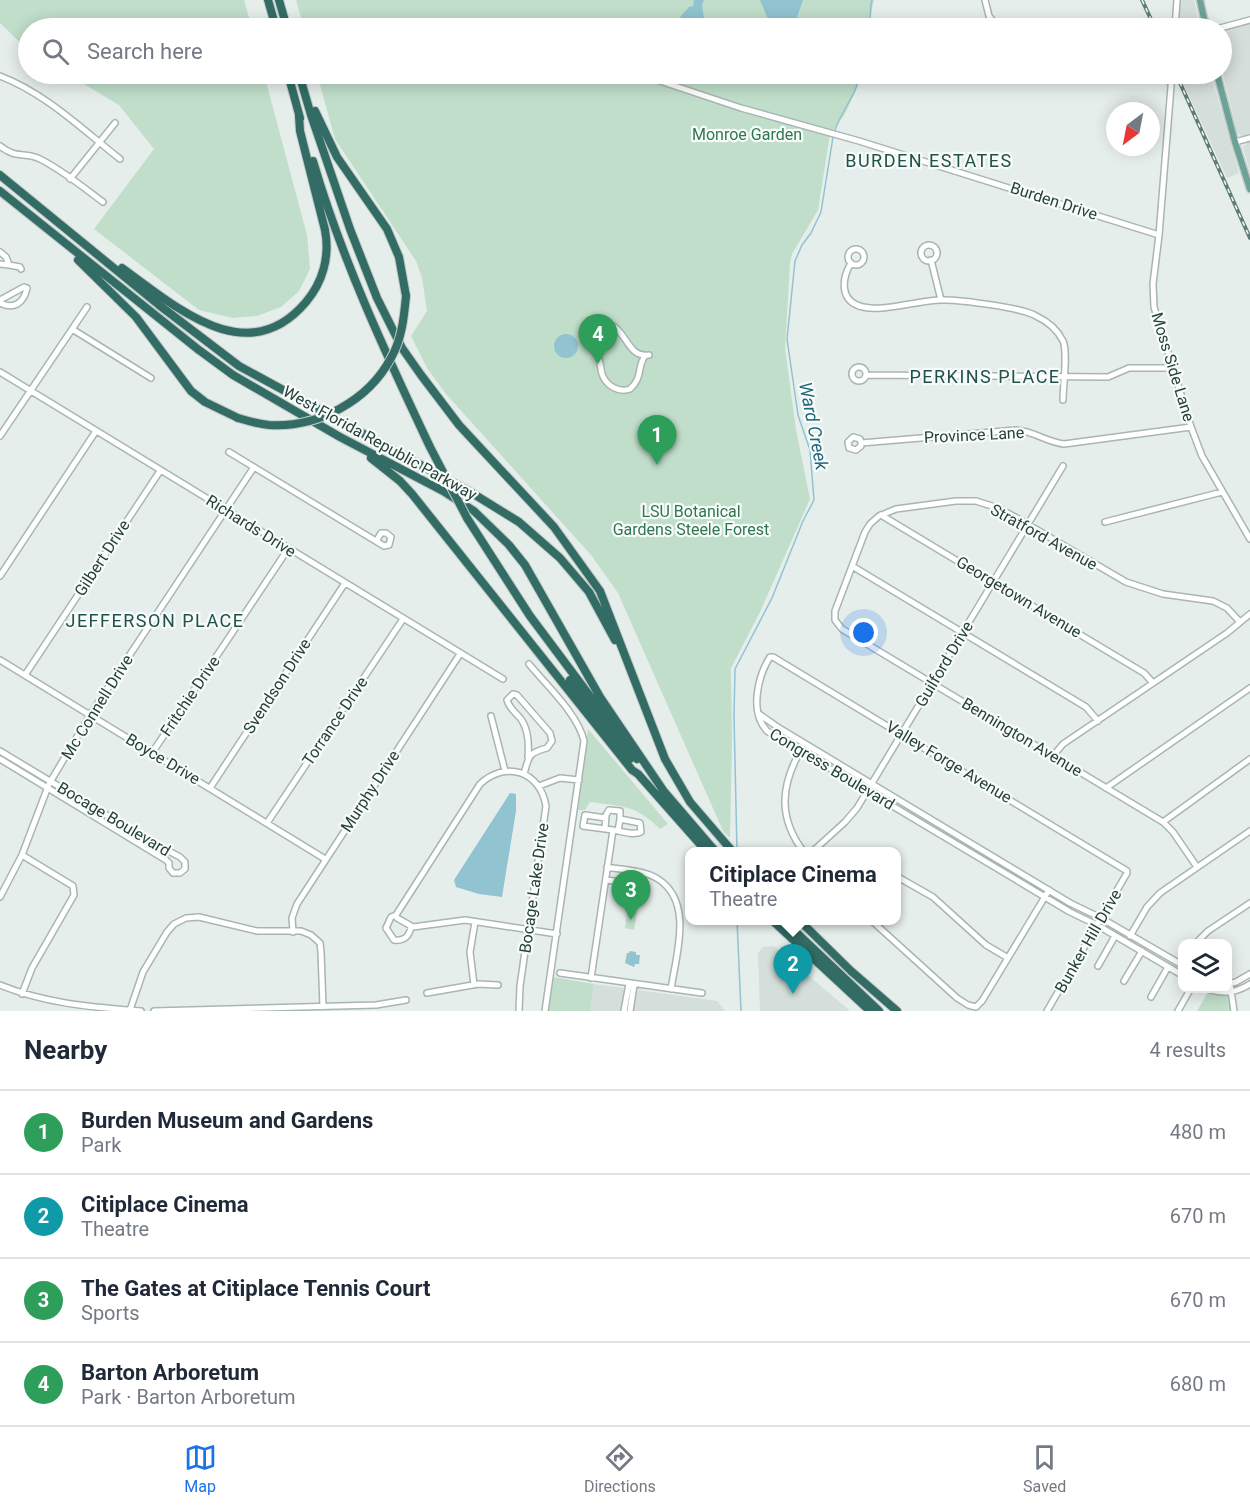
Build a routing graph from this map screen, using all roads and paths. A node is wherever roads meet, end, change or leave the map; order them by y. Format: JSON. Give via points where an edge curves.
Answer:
{"nodes":[{"id":1,"x":268,"y":0,"type":"edge"},
{"id":2,"x":279,"y":0,"type":"edge"},
{"id":3,"x":985,"y":0,"type":"edge"},
{"id":4,"x":1177,"y":0,"type":"edge"},
{"id":5,"x":1200,"y":0,"type":"edge"},
{"id":6,"x":273,"y":18,"type":"edge"},
{"id":7,"x":284,"y":18,"type":"edge"},
{"id":8,"x":990,"y":18,"type":"edge"},
{"id":9,"x":1176,"y":18,"type":"edge"},
{"id":10,"x":1204,"y":18,"type":"edge"},
{"id":11,"x":1250,"y":20,"type":"edge"},
{"id":12,"x":1232,"y":25,"type":"edge"},
{"id":13,"x":0,"y":76,"type":"edge"},
{"id":14,"x":18,"y":83,"type":"edge"},
{"id":15,"x":20,"y":84,"type":"edge"},
{"id":16,"x":291,"y":84,"type":"edge"},
{"id":17,"x":302,"y":84,"type":"edge"},
{"id":18,"x":668,"y":84,"type":"edge"},
{"id":19,"x":1172,"y":84,"type":"edge"},
{"id":20,"x":1220,"y":84,"type":"edge"},
{"id":21,"x":303,"y":89,"type":"junction"},
{"id":22,"x":299,"y":116,"type":"junction"},
{"id":23,"x":115,"y":123,"type":"dead end"},
{"id":24,"x":1250,"y":138,"type":"edge"},
{"id":25,"x":99,"y":142,"type":"junction"},
{"id":26,"x":1234,"y":142,"type":"junction"},
{"id":27,"x":0,"y":146,"type":"edge"},
{"id":28,"x":120,"y":159,"type":"dead end"},
{"id":29,"x":0,"y":175,"type":"edge"},
{"id":30,"x":70,"y":179,"type":"junction"},
{"id":31,"x":1250,"y":189,"type":"edge"},
{"id":32,"x":0,"y":191,"type":"edge"},
{"id":33,"x":103,"y":202,"type":"dead end"},
{"id":34,"x":1159,"y":236,"type":"junction"},
{"id":35,"x":64,"y":243,"type":"junction"},
{"id":36,"x":94,"y":251,"type":"junction"},
{"id":37,"x":0,"y":252,"type":"edge"},
{"id":38,"x":931,"y":260,"type":"dead end"},
{"id":39,"x":851,"y":263,"type":"dead end"},
{"id":40,"x":0,"y":264,"type":"edge"},
{"id":41,"x":9,"y":265,"type":"junction"},
{"id":42,"x":21,"y":269,"type":"dead end"},
{"id":43,"x":941,"y":300,"type":"junction"},
{"id":44,"x":0,"y":302,"type":"edge"},
{"id":45,"x":87,"y":307,"type":"dead end"},
{"id":46,"x":72,"y":329,"type":"junction"},
{"id":47,"x":647,"y":355,"type":"joint"},
{"id":48,"x":1172,"y":368,"type":"junction"},
{"id":49,"x":0,"y":372,"type":"edge"},
{"id":50,"x":866,"y":375,"type":"dead end"},
{"id":51,"x":1063,"y":377,"type":"junction"},
{"id":52,"x":151,"y":378,"type":"dead end"},
{"id":53,"x":30,"y":390,"type":"junction"},
{"id":54,"x":1063,"y":400,"type":"dead end"},
{"id":55,"x":1191,"y":427,"type":"junction"},
{"id":56,"x":96,"y":431,"type":"junction"},
{"id":57,"x":0,"y":436,"type":"edge"},
{"id":58,"x":340,"y":437,"type":"junction"},
{"id":59,"x":861,"y":442,"type":"dead end"},
{"id":60,"x":229,"y":452,"type":"dead end"},
{"id":61,"x":1063,"y":466,"type":"dead end"},
{"id":62,"x":254,"y":467,"type":"junction"},
{"id":63,"x":160,"y":471,"type":"junction"},
{"id":64,"x":1222,"y":492,"type":"junction"},
{"id":65,"x":226,"y":510,"type":"junction"},
{"id":66,"x":881,"y":515,"type":"junction"},
{"id":67,"x":1105,"y":522,"type":"dead end"},
{"id":68,"x":1028,"y":524,"type":"junction"},
{"id":69,"x":1250,"y":539,"type":"edge"},
{"id":70,"x":377,"y":540,"type":"dead end"},
{"id":71,"x":288,"y":549,"type":"junction"},
{"id":72,"x":852,"y":566,"type":"junction"},
{"id":73,"x":0,"y":576,"type":"edge"},
{"id":74,"x":993,"y":582,"type":"junction"},
{"id":75,"x":345,"y":584,"type":"junction"},
{"id":76,"x":1250,"y":614,"type":"edge"},
{"id":77,"x":530,"y":616,"type":"junction"},
{"id":78,"x":403,"y":618,"type":"junction"},
{"id":79,"x":1240,"y":622,"type":"junction"},
{"id":80,"x":962,"y":633,"type":"junction"},
{"id":81,"x":460,"y":654,"type":"junction"},
{"id":82,"x":0,"y":660,"type":"edge"},
{"id":83,"x":529,"y":664,"type":"dead end"},
{"id":84,"x":630,"y":668,"type":"junction"},
{"id":85,"x":25,"y":675,"type":"junction"},
{"id":86,"x":503,"y":679,"type":"dead end"},
{"id":87,"x":932,"y":683,"type":"junction"},
{"id":88,"x":1153,"y":683,"type":"junction"},
{"id":89,"x":1250,"y":688,"type":"edge"},
{"id":90,"x":759,"y":714,"type":"junction"},
{"id":91,"x":90,"y":715,"type":"junction"},
{"id":92,"x":491,"y":716,"type":"dead end"},
{"id":93,"x":1098,"y":721,"type":"junction"},
{"id":94,"x":778,"y":728,"type":"junction"},
{"id":95,"x":902,"y":734,"type":"junction"},
{"id":96,"x":774,"y":735,"type":"junction"},
{"id":97,"x":804,"y":743,"type":"junction"},
{"id":98,"x":800,"y":750,"type":"junction"},
{"id":99,"x":0,"y":751,"type":"edge"},
{"id":100,"x":152,"y":753,"type":"junction"},
{"id":101,"x":1053,"y":756,"type":"junction"},
{"id":102,"x":528,"y":757,"type":"junction"},
{"id":103,"x":0,"y":759,"type":"edge"},
{"id":104,"x":1250,"y":759,"type":"edge"},
{"id":105,"x":505,"y":771,"type":"junction"},
{"id":106,"x":524,"y":774,"type":"junction"},
{"id":107,"x":638,"y":774,"type":"junction"},
{"id":108,"x":579,"y":780,"type":"junction"},
{"id":109,"x":51,"y":781,"type":"junction"},
{"id":110,"x":871,"y":784,"type":"junction"},
{"id":111,"x":539,"y":786,"type":"junction"},
{"id":112,"x":48,"y":788,"type":"junction"},
{"id":113,"x":210,"y":788,"type":"junction"},
{"id":114,"x":1106,"y":788,"type":"junction"},
{"id":115,"x":867,"y":790,"type":"junction"},
{"id":116,"x":666,"y":793,"type":"junction"},
{"id":117,"x":606,"y":818,"type":"junction"},
{"id":118,"x":620,"y":819,"type":"junction"},
{"id":119,"x":930,"y":819,"type":"junction"},
{"id":120,"x":1162,"y":822,"type":"junction"},
{"id":121,"x":267,"y":823,"type":"junction"},
{"id":122,"x":926,"y":826,"type":"junction"},
{"id":123,"x":605,"y":829,"type":"junction"},
{"id":124,"x":615,"y":830,"type":"junction"},
{"id":125,"x":1250,"y":831,"type":"edge"},
{"id":126,"x":703,"y":847,"type":"edge"},
{"id":127,"x":711,"y":847,"type":"edge"},
{"id":128,"x":729,"y":847,"type":"edge"},
{"id":129,"x":801,"y":847,"type":"edge"},
{"id":130,"x":817,"y":847,"type":"edge"},
{"id":131,"x":22,"y":855,"type":"junction"},
{"id":132,"x":990,"y":855,"type":"junction"},
{"id":133,"x":325,"y":859,"type":"junction"},
{"id":134,"x":986,"y":862,"type":"junction"},
{"id":135,"x":608,"y":867,"type":"junction"},
{"id":136,"x":1197,"y":867,"type":"junction"},
{"id":137,"x":1126,"y":871,"type":"joint"},
{"id":138,"x":640,"y":873,"type":"junction"},
{"id":139,"x":901,"y":878,"type":"edge"},
{"id":140,"x":606,"y":880,"type":"junction"},
{"id":141,"x":1049,"y":890,"type":"junction"},
{"id":142,"x":0,"y":897,"type":"edge"},
{"id":143,"x":1045,"y":897,"type":"junction"},
{"id":144,"x":1250,"y":903,"type":"edge"},
{"id":145,"x":396,"y":915,"type":"junction"},
{"id":146,"x":1101,"y":918,"type":"junction"},
{"id":147,"x":476,"y":922,"type":"junction"},
{"id":148,"x":776,"y":925,"type":"edge"},
{"id":149,"x":787,"y":925,"type":"edge"},
{"id":150,"x":803,"y":925,"type":"edge"},
{"id":151,"x":876,"y":925,"type":"edge"},
{"id":152,"x":1097,"y":926,"type":"junction"},
{"id":153,"x":411,"y":927,"type":"junction"},
{"id":154,"x":528,"y":930,"type":"junction"},
{"id":155,"x":293,"y":932,"type":"junction"},
{"id":156,"x":556,"y":934,"type":"junction"},
{"id":157,"x":1130,"y":935,"type":"junction"},
{"id":158,"x":1116,"y":936,"type":"junction"},
{"id":159,"x":1200,"y":939,"type":"edge"},
{"id":160,"x":1126,"y":942,"type":"junction"},
{"id":161,"x":1142,"y":951,"type":"junction"},
{"id":162,"x":1008,"y":958,"type":"junction"},
{"id":163,"x":1178,"y":962,"type":"edge"},
{"id":164,"x":1098,"y":966,"type":"dead end"},
{"id":165,"x":1168,"y":967,"type":"junction"},
{"id":166,"x":560,"y":973,"type":"dead end"},
{"id":167,"x":1178,"y":973,"type":"edge"},
{"id":168,"x":1250,"y":974,"type":"edge"},
{"id":169,"x":591,"y":978,"type":"junction"},
{"id":170,"x":1124,"y":981,"type":"dead end"},
{"id":171,"x":1232,"y":983,"type":"edge"},
{"id":172,"x":632,"y":984,"type":"junction"},
{"id":173,"x":1250,"y":984,"type":"edge"},
{"id":174,"x":474,"y":985,"type":"junction"},
{"id":175,"x":498,"y":985,"type":"dead end"},
{"id":176,"x":0,"y":986,"type":"edge"},
{"id":177,"x":671,"y":989,"type":"junction"},
{"id":178,"x":1232,"y":992,"type":"joint"},
{"id":179,"x":427,"y":993,"type":"dead end"},
{"id":180,"x":702,"y":993,"type":"dead end"},
{"id":181,"x":1188,"y":993,"type":"edge"},
{"id":182,"x":22,"y":994,"type":"junction"},
{"id":183,"x":1151,"y":997,"type":"dead end"},
{"id":184,"x":406,"y":1000,"type":"dead end"},
{"id":185,"x":323,"y":1007,"type":"junction"},
{"id":186,"x":130,"y":1010,"type":"edge"},
{"id":187,"x":141,"y":1011,"type":"edge"},
{"id":188,"x":154,"y":1011,"type":"edge"},
{"id":189,"x":519,"y":1011,"type":"edge"},
{"id":190,"x":545,"y":1011,"type":"edge"},
{"id":191,"x":624,"y":1011,"type":"edge"},
{"id":192,"x":630,"y":1011,"type":"edge"},
{"id":193,"x":870,"y":1011,"type":"edge"},
{"id":194,"x":879,"y":1011,"type":"edge"},
{"id":195,"x":897,"y":1011,"type":"edge"},
{"id":196,"x":1047,"y":1011,"type":"edge"},
{"id":197,"x":1178,"y":1011,"type":"edge"},
{"id":198,"x":1234,"y":1011,"type":"edge"}],
"edges":[{"from":1,"to":6,"type":"highway"},
{"from":2,"to":7,"type":"highway"},
{"from":3,"to":8,"type":"street"},
{"from":4,"to":9,"type":"street"},
{"from":5,"to":10,"type":"main road"},
{"from":11,"to":12,"type":"street"},
{"from":13,"to":14,"type":"street"},
{"from":15,"to":25,"type":"street"},
{"from":16,"to":22,"type":"highway"},
{"from":17,"to":21,"type":"highway"},
{"from":18,"to":34,"type":"street","name":"Burden Drive"},
{"from":19,"to":34,"type":"street","name":"Moss Side Lane"},
{"from":20,"to":26,"type":"main road"},
{"from":21,"to":35,"type":"highway","bridge":true,"via":[[333,151],[387,229],[399,257],[406,296],[392,357],[380,376],[353,401],[309,422],[268,425],[238,418],[205,402],[192,392],[136,317],[67,251]]},
{"from":21,"to":84,"type":"highway","via":[[353,238],[402,348],[459,425],[579,559],[600,591]]},
{"from":22,"to":36,"type":"highway","via":[[326,230],[327,253],[315,290],[286,320],[250,332],[209,326],[103,253]]},
{"from":22,"to":77,"type":"highway","bridge":true,"via":[[333,222],[430,447],[468,518]]},
{"from":23,"to":25,"type":"street"},
{"from":24,"to":26,"type":"street"},
{"from":25,"to":28,"type":"street"},
{"from":25,"to":30,"type":"street"},
{"from":26,"to":31,"type":"main road"},
{"from":27,"to":30,"type":"street","via":[[18,156],[37,157]]},
{"from":29,"to":36,"type":"highway"},
{"from":30,"to":33,"type":"street"},
{"from":32,"to":35,"type":"highway","name":"West Florida Republic Parkway"},
{"from":34,"to":48,"type":"street","name":"Moss Side Lane","via":[[1154,307]]},
{"from":35,"to":58,"type":"highway","name":"West Florida Republic Parkway","via":[[233,375]]},
{"from":36,"to":84,"type":"highway","via":[[239,366],[519,522],[560,558],[589,592]]},
{"from":37,"to":41,"type":"street"},
{"from":38,"to":43,"type":"street"},
{"from":39,"to":43,"type":"street","via":[[843,281],[853,304],[865,308]]},
{"from":40,"to":41,"type":"street"},
{"from":41,"to":42,"type":"street"},
{"from":43,"to":51,"type":"street","via":[[1034,314],[1053,326],[1064,342]]},
{"from":44,"to":44,"type":"street","via":[[9,308],[14,306],[27,288]]},
{"from":45,"to":46,"type":"street"},
{"from":46,"to":52,"type":"street"},
{"from":46,"to":53,"type":"street"},
{"from":47,"to":47,"type":"street","via":[[632,349],[613,326],[584,335],[598,357],[605,379],[620,390],[630,389],[636,383]]},
{"from":48,"to":51,"type":"street","via":[[1129,368],[1108,377]]},
{"from":48,"to":55,"type":"street","name":"Moss Side Lane"},
{"from":49,"to":53,"type":"street","name":"Richards Drive"},
{"from":50,"to":51,"type":"street"},
{"from":51,"to":54,"type":"street"},
{"from":53,"to":56,"type":"street","name":"Richards Drive"},
{"from":53,"to":57,"type":"street"},
{"from":55,"to":59,"type":"street","name":"Province Lane","via":[[1064,444],[1016,430]]},
{"from":55,"to":64,"type":"street","name":"Moss Side Lane"},
{"from":56,"to":63,"type":"street","name":"Richards Drive"},
{"from":56,"to":73,"type":"street"},
{"from":58,"to":107,"type":"highway","via":[[381,465],[412,494]]},
{"from":58,"to":116,"type":"highway","name":"West Florida Republic Parkway","via":[[443,491],[474,512],[509,545],[538,585],[617,724]]},
{"from":60,"to":62,"type":"street"},
{"from":61,"to":68,"type":"street","name":"Guilford Drive"},
{"from":62,"to":65,"type":"street","name":"Mc Connell Drive"},
{"from":62,"to":70,"type":"street"},
{"from":63,"to":65,"type":"street","name":"Richards Drive"},
{"from":63,"to":85,"type":"street","name":"Gilbert Drive"},
{"from":64,"to":67,"type":"street"},
{"from":64,"to":69,"type":"street","name":"Moss Side Lane"},
{"from":65,"to":71,"type":"street","name":"Richards Drive"},
{"from":65,"to":91,"type":"street","name":"Mc Connell Drive"},
{"from":66,"to":68,"type":"street","name":"Stratford Avenue","via":[[896,509],[975,501]]},
{"from":66,"to":72,"type":"street","via":[[870,524]]},
{"from":66,"to":74,"type":"street","name":"Georgetown Avenue"},
{"from":68,"to":74,"type":"street","name":"Guilford Drive"},
{"from":68,"to":79,"type":"street","name":"Stratford Avenue","via":[[1126,582],[1163,594],[1213,601],[1227,608]]},
{"from":71,"to":75,"type":"street","name":"Richards Drive"},
{"from":71,"to":100,"type":"street","name":"Fritchie Drive"},
{"from":72,"to":80,"type":"street"},
{"from":72,"to":87,"type":"street","name":"Bennington Avenue","via":[[835,620],[842,629]]},
{"from":74,"to":80,"type":"street","name":"Guilford Drive"},
{"from":74,"to":88,"type":"street","name":"Georgetown Avenue","via":[[1144,673]]},
{"from":75,"to":78,"type":"street","name":"Richards Drive"},
{"from":75,"to":113,"type":"street","name":"Svendson Drive"},
{"from":76,"to":79,"type":"street"},
{"from":77,"to":107,"type":"highway","via":[[537,633]]},
{"from":77,"to":116,"type":"highway"},
{"from":78,"to":81,"type":"street","name":"Richards Drive"},
{"from":78,"to":121,"type":"street","name":"Torrance Drive"},
{"from":79,"to":88,"type":"street"},
{"from":80,"to":87,"type":"street","name":"Guilford Drive"},
{"from":80,"to":93,"type":"street","via":[[1086,707]]},
{"from":81,"to":86,"type":"street","name":"Richards Drive"},
{"from":81,"to":133,"type":"street","name":"Murphy Drive"},
{"from":82,"to":85,"type":"street","name":"Boyce Drive"},
{"from":83,"to":108,"type":"street","via":[[582,732]]},
{"from":84,"to":128,"type":"highway","via":[[665,759],[690,802]]},
{"from":85,"to":91,"type":"street","name":"Boyce Drive"},
{"from":87,"to":95,"type":"street","name":"Guilford Drive"},
{"from":87,"to":101,"type":"street","name":"Bennington Avenue"},
{"from":88,"to":93,"type":"street"},
{"from":89,"to":114,"type":"street"},
{"from":90,"to":94,"type":"street","name":"Congress Boulevard"},
{"from":90,"to":95,"type":"street","name":"Valley Forge Avenue","via":[[759,677],[773,657]]},
{"from":90,"to":96,"type":"street","name":"Congress Boulevard","via":[[762,726]]},
{"from":91,"to":100,"type":"street","name":"Boyce Drive"},
{"from":91,"to":109,"type":"street","name":"Mc Connell Drive"},
{"from":92,"to":105,"type":"street"},
{"from":93,"to":101,"type":"street","via":[[1063,744]]},
{"from":94,"to":96,"type":"street"},
{"from":94,"to":97,"type":"street","name":"Congress Boulevard"},
{"from":95,"to":110,"type":"street","name":"Guilford Drive"},
{"from":95,"to":137,"type":"street","name":"Valley Forge Avenue"},
{"from":96,"to":98,"type":"street","name":"Congress Boulevard"},
{"from":97,"to":98,"type":"street"},
{"from":97,"to":110,"type":"street","name":"Congress Boulevard"},
{"from":98,"to":115,"type":"street","name":"Congress Boulevard"},
{"from":98,"to":129,"type":"street","via":[[789,770],[786,802],[790,830]]},
{"from":99,"to":109,"type":"street","name":"Bocage Boulevard"},
{"from":100,"to":113,"type":"street","name":"Boyce Drive"},
{"from":101,"to":114,"type":"street","name":"Bennington Avenue"},
{"from":102,"to":102,"type":"street","via":[[548,748],[552,741],[550,733],[513,694],[507,700],[523,722]]},
{"from":102,"to":106,"type":"street"},
{"from":103,"to":112,"type":"street","name":"Bocage Boulevard"},
{"from":104,"to":120,"type":"street"},
{"from":105,"to":106,"type":"street"},
{"from":105,"to":145,"type":"street","via":[[480,784]]},
{"from":106,"to":111,"type":"street"},
{"from":107,"to":126,"type":"highway"},
{"from":108,"to":111,"type":"street","via":[[561,778]]},
{"from":108,"to":156,"type":"street"},
{"from":109,"to":112,"type":"street","name":"Mc Connell Drive"},
{"from":109,"to":112,"type":"street","name":"Bocage Boulevard","via":[[180,858],[185,869],[173,873],[166,860]]},
{"from":110,"to":115,"type":"street","name":"Guilford Drive"},
{"from":110,"to":119,"type":"street","name":"Congress Boulevard"},
{"from":111,"to":154,"type":"street","name":"Bocage Lake Drive","via":[[546,806]]},
{"from":112,"to":131,"type":"street","name":"Mc Connell Drive"},
{"from":113,"to":121,"type":"street","name":"Boyce Drive"},
{"from":114,"to":120,"type":"street","name":"Bennington Avenue"},
{"from":115,"to":122,"type":"street","name":"Congress Boulevard"},
{"from":115,"to":130,"type":"street","name":"Guilford Drive","via":[[851,816]]},
{"from":116,"to":127,"type":"highway"},
{"from":117,"to":118,"type":"street","via":[[609,810],[616,809]]},
{"from":117,"to":123,"type":"street"},
{"from":117,"to":123,"type":"street","via":[[585,815],[583,826]]},
{"from":118,"to":124,"type":"street"},
{"from":118,"to":124,"type":"street","via":[[640,823],[641,832]]},
{"from":119,"to":122,"type":"street"},
{"from":119,"to":132,"type":"street","name":"Congress Boulevard"},
{"from":120,"to":136,"type":"street","name":"Bennington Avenue"},
{"from":121,"to":133,"type":"street","name":"Boyce Drive"},
{"from":122,"to":134,"type":"street","name":"Congress Boulevard"},
{"from":123,"to":124,"type":"street"},
{"from":124,"to":135,"type":"street"},
{"from":125,"to":136,"type":"street"},
{"from":131,"to":142,"type":"street","name":"Mc Connell Drive"},
{"from":131,"to":182,"type":"street","via":[[73,886],[74,895],[32,968]]},
{"from":132,"to":134,"type":"street"},
{"from":132,"to":141,"type":"street","name":"Congress Boulevard"},
{"from":133,"to":155,"type":"street","name":"Murphy Drive","via":[[297,904]]},
{"from":134,"to":143,"type":"street","name":"Congress Boulevard"},
{"from":135,"to":138,"type":"street"},
{"from":135,"to":140,"type":"street"},
{"from":136,"to":157,"type":"street","via":[[1156,897]]},
{"from":137,"to":146,"type":"street","name":"Bunker Hill Drive"},
{"from":138,"to":140,"type":"street","via":[[638,884]]},
{"from":138,"to":177,"type":"street","via":[[666,886],[679,910]]},
{"from":139,"to":162,"type":"street","via":[[933,897],[986,945]]},
{"from":140,"to":169,"type":"street"},
{"from":141,"to":143,"type":"street"},
{"from":141,"to":146,"type":"street","name":"Congress Boulevard"},
{"from":143,"to":152,"type":"street","name":"Congress Boulevard"},
{"from":143,"to":162,"type":"street"},
{"from":144,"to":159,"type":"street"},
{"from":145,"to":153,"type":"street"},
{"from":145,"to":153,"type":"street","via":[[386,928],[394,940],[407,938]]},
{"from":146,"to":152,"type":"street","name":"Bunker Hill Drive"},
{"from":146,"to":157,"type":"street","name":"Congress Boulevard"},
{"from":147,"to":153,"type":"street"},
{"from":147,"to":154,"type":"street"},
{"from":147,"to":174,"type":"street","via":[[471,952]]},
{"from":148,"to":193,"type":"highway"},
{"from":149,"to":194,"type":"highway"},
{"from":150,"to":195,"type":"highway"},
{"from":151,"to":162,"type":"street","via":[[968,1005],[976,1006],[982,1001]]},
{"from":152,"to":158,"type":"street","name":"Congress Boulevard"},
{"from":152,"to":196,"type":"street","name":"Bunker Hill Drive"},
{"from":154,"to":156,"type":"street"},
{"from":154,"to":189,"type":"street","name":"Bocage Lake Drive"},
{"from":155,"to":185,"type":"street","via":[[312,934],[320,943]]},
{"from":155,"to":186,"type":"street","via":[[257,931],[199,917],[186,918],[167,932],[143,972]]},
{"from":156,"to":190,"type":"street"},
{"from":157,"to":160,"type":"street"},
{"from":157,"to":163,"type":"street","name":"Congress Boulevard"},
{"from":158,"to":160,"type":"street","name":"Congress Boulevard"},
{"from":158,"to":164,"type":"street"},
{"from":160,"to":161,"type":"street","name":"Congress Boulevard"},
{"from":161,"to":165,"type":"street","name":"Congress Boulevard"},
{"from":161,"to":170,"type":"street"},
{"from":165,"to":167,"type":"street","name":"Congress Boulevard"},
{"from":165,"to":183,"type":"street"},
{"from":166,"to":169,"type":"street"},
{"from":168,"to":171,"type":"street"},
{"from":169,"to":172,"type":"street"},
{"from":172,"to":177,"type":"street"},
{"from":172,"to":191,"type":"street"},
{"from":172,"to":192,"type":"street"},
{"from":173,"to":178,"type":"street"},
{"from":174,"to":175,"type":"street"},
{"from":174,"to":179,"type":"street"},
{"from":176,"to":182,"type":"street"},
{"from":177,"to":180,"type":"street"},
{"from":178,"to":198,"type":"street"},
{"from":181,"to":197,"type":"street"},
{"from":182,"to":186,"type":"street","via":[[63,1004]]},
{"from":184,"to":185,"type":"street"},
{"from":185,"to":188,"type":"street"},
{"from":186,"to":187,"type":"street"}]}
